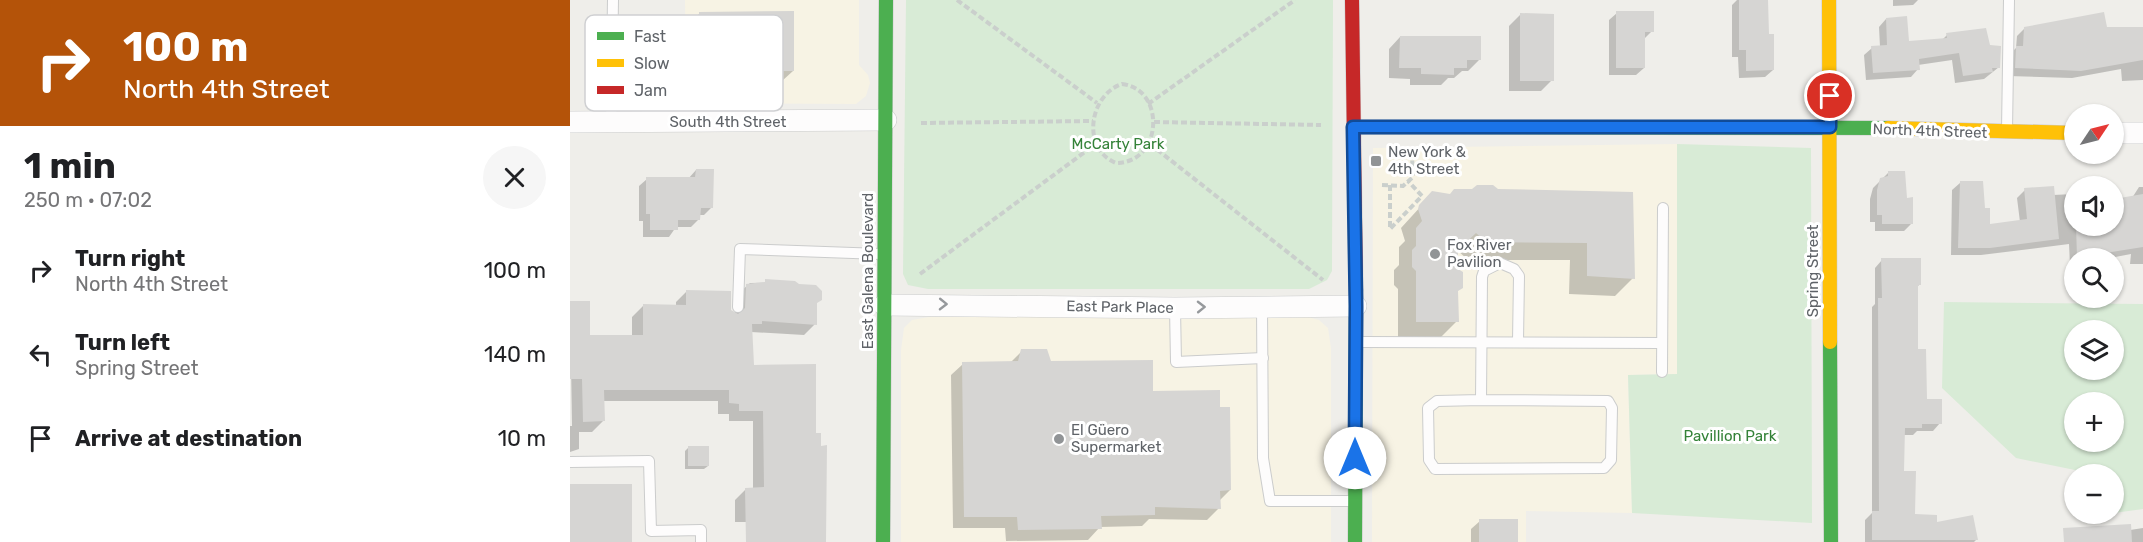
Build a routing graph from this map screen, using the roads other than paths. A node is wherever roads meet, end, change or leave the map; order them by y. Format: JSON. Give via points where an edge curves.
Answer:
{"nodes":[{"id":1,"x":613,"y":0,"type":"edge"},
{"id":2,"x":886,"y":0,"type":"edge"},
{"id":3,"x":1352,"y":0,"type":"edge"},
{"id":4,"x":1829,"y":0,"type":"edge"},
{"id":5,"x":2009,"y":0,"type":"edge"},
{"id":6,"x":613,"y":15,"type":"edge"},
{"id":7,"x":611,"y":111,"type":"edge"},
{"id":8,"x":885,"y":120,"type":"junction"},
{"id":9,"x":570,"y":122,"type":"edge"},
{"id":10,"x":611,"y":123,"type":"junction"},
{"id":11,"x":1353,"y":127,"type":"junction"},
{"id":12,"x":1830,"y":127,"type":"junction"},
{"id":13,"x":2143,"y":132,"type":"edge"},
{"id":14,"x":2007,"y":133,"type":"junction"},
{"id":15,"x":2064,"y":133,"type":"edge"},
{"id":16,"x":2124,"y":133,"type":"edge"},
{"id":17,"x":1663,"y":208,"type":"dead end"},
{"id":18,"x":885,"y":254,"type":"junction"},
{"id":19,"x":884,"y":305,"type":"junction"},
{"id":20,"x":738,"y":306,"type":"dead end"},
{"id":21,"x":1356,"y":306,"type":"junction"},
{"id":22,"x":1262,"y":307,"type":"junction"},
{"id":23,"x":1175,"y":308,"type":"junction"},
{"id":24,"x":1356,"y":342,"type":"junction"},
{"id":25,"x":1481,"y":342,"type":"junction"},
{"id":26,"x":1518,"y":342,"type":"junction"},
{"id":27,"x":1662,"y":343,"type":"junction"},
{"id":28,"x":1263,"y":358,"type":"junction"},
{"id":29,"x":1662,"y":372,"type":"dead end"},
{"id":30,"x":1481,"y":400,"type":"junction"},
{"id":31,"x":570,"y":462,"type":"edge"},
{"id":32,"x":1355,"y":501,"type":"junction"},
{"id":33,"x":701,"y":542,"type":"edge"},
{"id":34,"x":883,"y":542,"type":"edge"},
{"id":35,"x":1355,"y":542,"type":"edge"},
{"id":36,"x":1831,"y":542,"type":"edge"}],
"edges":[{"from":1,"to":6,"type":"lane"},
{"from":2,"to":8,"type":"street","name":"East Galena Boulevard"},
{"from":3,"to":11,"type":"street"},
{"from":4,"to":12,"type":"street","name":"Spring Street"},
{"from":5,"to":14,"type":"lane"},
{"from":7,"to":10,"type":"lane"},
{"from":8,"to":10,"type":"street","name":"South 4th Street"},
{"from":8,"to":18,"type":"street","name":"East Galena Boulevard"},
{"from":9,"to":10,"type":"street","name":"South 4th Street"},
{"from":11,"to":12,"type":"street","name":"North 4th Street"},
{"from":11,"to":21,"type":"street"},
{"from":12,"to":14,"type":"street","name":"North 4th Street"},
{"from":12,"to":36,"type":"street","name":"Spring Street"},
{"from":13,"to":16,"type":"street"},
{"from":14,"to":15,"type":"street","name":"North 4th Street"},
{"from":17,"to":27,"type":"lane"},
{"from":18,"to":19,"type":"street","name":"East Galena Boulevard"},
{"from":18,"to":20,"type":"lane","via":[[740,249]]},
{"from":19,"to":23,"type":"street","name":"East Park Place","one_way":true},
{"from":19,"to":34,"type":"street","name":"East Galena Boulevard"},
{"from":21,"to":22,"type":"street","name":"East Park Place"},
{"from":21,"to":24,"type":"street"},
{"from":23,"to":22,"type":"street","name":"East Park Place","one_way":true},
{"from":22,"to":28,"type":"lane"},
{"from":23,"to":28,"type":"lane","via":[[1176,362]]},
{"from":24,"to":25,"type":"lane"},
{"from":24,"to":32,"type":"street"},
{"from":25,"to":26,"type":"lane"},
{"from":25,"to":26,"type":"lane","via":[[1482,278],[1484,271],[1500,263],[1519,276]]},
{"from":25,"to":30,"type":"lane"},
{"from":26,"to":27,"type":"lane"},
{"from":27,"to":29,"type":"lane"},
{"from":28,"to":32,"type":"lane","via":[[1263,458],[1270,501]]},
{"from":30,"to":30,"type":"lane","via":[[1437,401],[1428,408],[1429,460],[1435,469],[1604,468],[1611,460],[1612,408],[1608,401]]},
{"from":31,"to":33,"type":"lane","via":[[649,461],[651,531],[701,530]]},
{"from":32,"to":35,"type":"street"}]}
